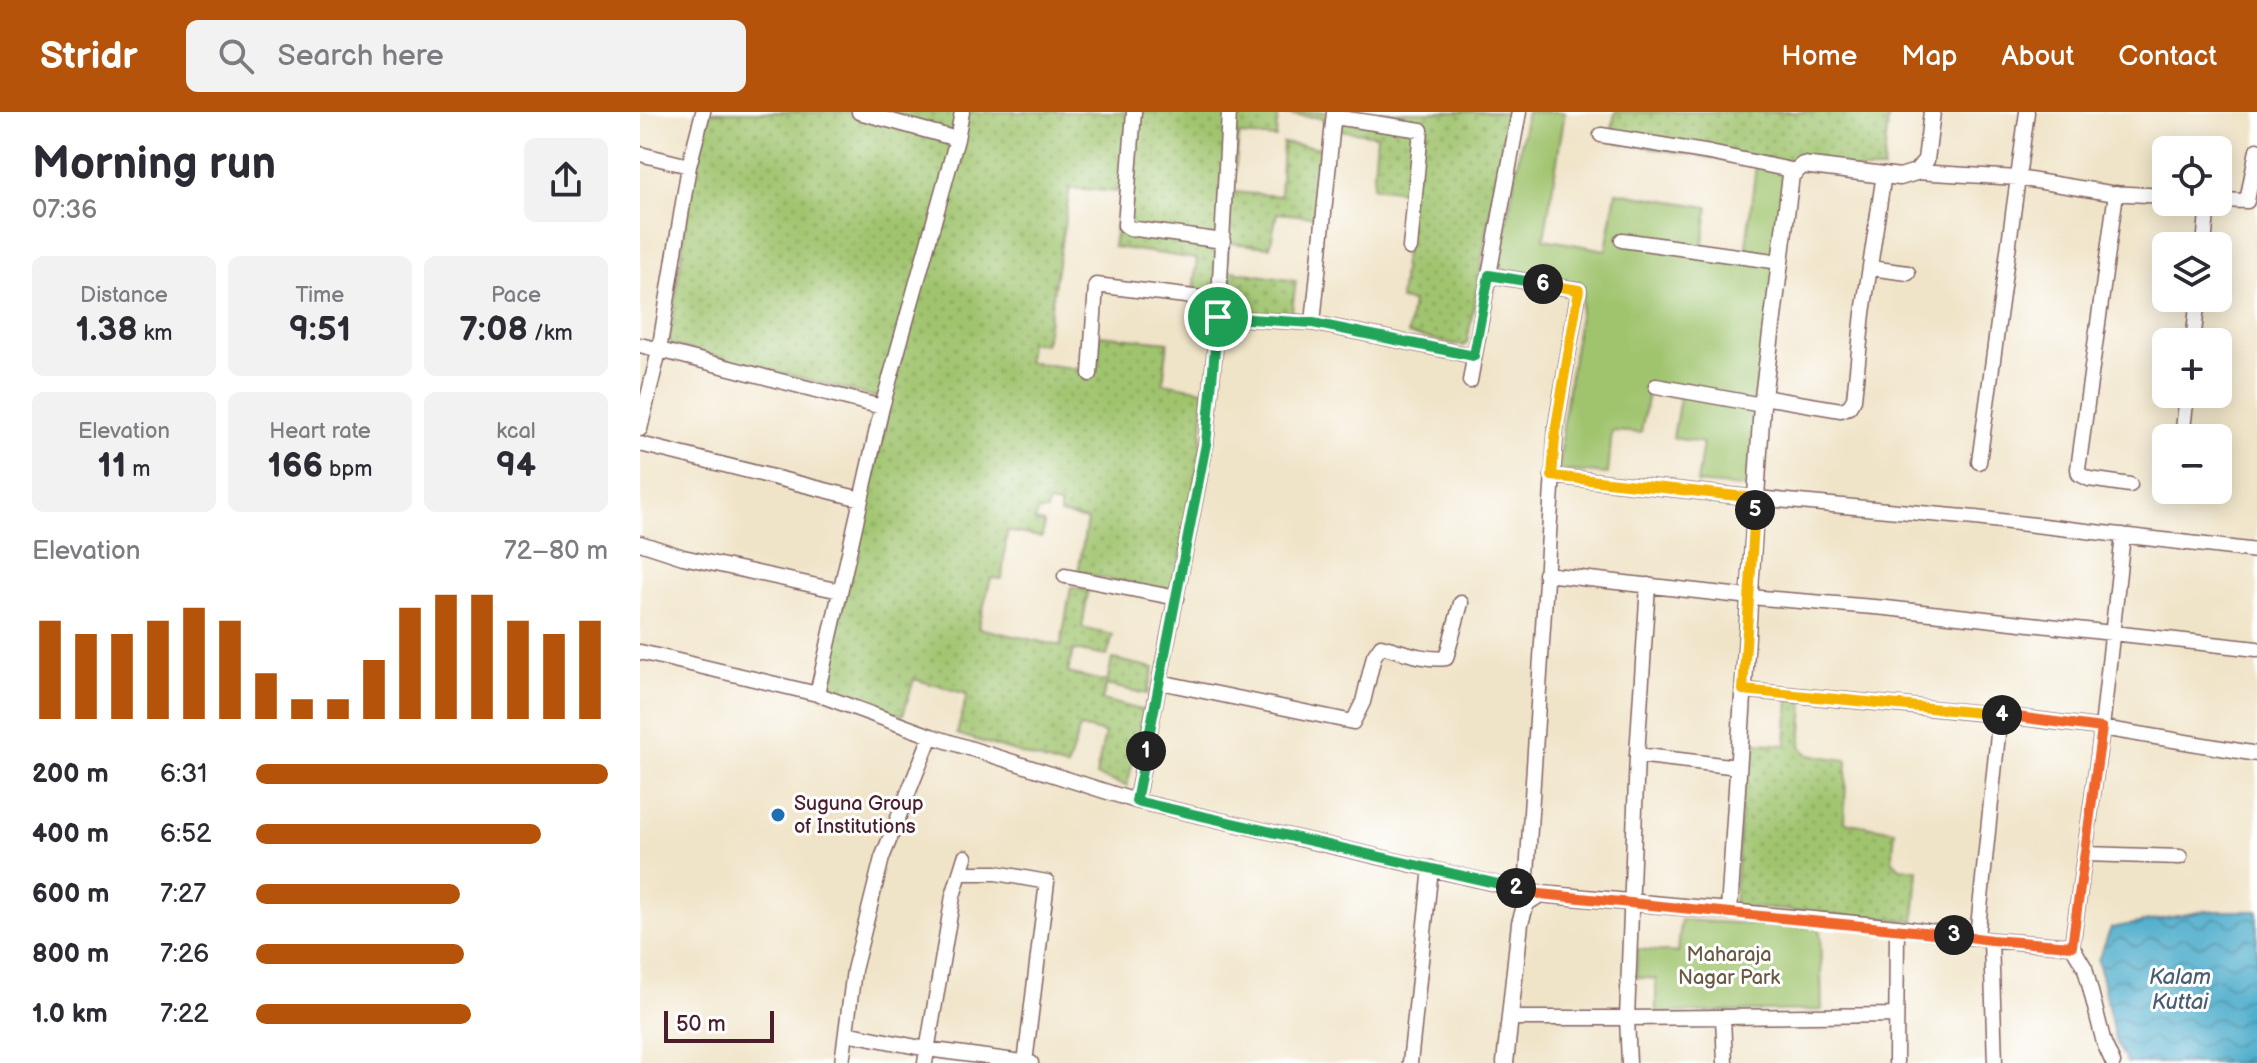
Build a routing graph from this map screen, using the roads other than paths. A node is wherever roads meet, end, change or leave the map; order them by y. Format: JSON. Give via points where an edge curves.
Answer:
{"nodes":[{"id":1,"x":703,"y":112,"type":"edge"},
{"id":2,"x":859,"y":112,"type":"edge"},
{"id":3,"x":962,"y":112,"type":"edge"},
{"id":4,"x":1134,"y":112,"type":"edge"},
{"id":5,"x":1229,"y":112,"type":"edge"},
{"id":6,"x":1519,"y":112,"type":"edge"},
{"id":7,"x":1932,"y":112,"type":"edge"},
{"id":8,"x":2027,"y":112,"type":"edge"},
{"id":9,"x":1334,"y":115,"type":"edge"},
{"id":10,"x":1601,"y":135,"type":"dead end"},
{"id":11,"x":957,"y":139,"type":"junction"},
{"id":12,"x":2257,"y":150,"type":"edge"},
{"id":13,"x":640,"y":154,"type":"edge"},
{"id":14,"x":689,"y":166,"type":"junction"},
{"id":15,"x":1796,"y":171,"type":"junction"},
{"id":16,"x":1916,"y":172,"type":"junction"},
{"id":17,"x":1884,"y":174,"type":"junction"},
{"id":18,"x":2018,"y":178,"type":"junction"},
{"id":19,"x":2116,"y":193,"type":"junction"},
{"id":20,"x":2152,"y":195,"type":"edge"},
{"id":21,"x":2232,"y":201,"type":"edge"},
{"id":22,"x":2252,"y":202,"type":"edge"},
{"id":23,"x":1622,"y":240,"type":"dead end"},
{"id":24,"x":1223,"y":241,"type":"junction"},
{"id":25,"x":1410,"y":248,"type":"dead end"},
{"id":26,"x":1780,"y":262,"type":"junction"},
{"id":27,"x":1870,"y":268,"type":"junction"},
{"id":28,"x":1908,"y":273,"type":"dead end"},
{"id":29,"x":1489,"y":275,"type":"junction"},
{"id":30,"x":1218,"y":300,"type":"junction"},
{"id":31,"x":1218,"y":317,"type":"junction"},
{"id":32,"x":1313,"y":323,"type":"junction"},
{"id":33,"x":640,"y":345,"type":"edge"},
{"id":34,"x":659,"y":351,"type":"junction"},
{"id":35,"x":1474,"y":356,"type":"junction"},
{"id":36,"x":1090,"y":374,"type":"dead end"},
{"id":37,"x":1470,"y":381,"type":"dead end"},
{"id":38,"x":1656,"y":386,"type":"dead end"},
{"id":39,"x":1762,"y":401,"type":"junction"},
{"id":40,"x":882,"y":407,"type":"junction"},
{"id":41,"x":640,"y":429,"type":"edge"},
{"id":42,"x":640,"y":444,"type":"edge"},
{"id":43,"x":1979,"y":462,"type":"dead end"},
{"id":44,"x":1552,"y":476,"type":"junction"},
{"id":45,"x":2130,"y":485,"type":"dead end"},
{"id":46,"x":1756,"y":498,"type":"junction"},
{"id":47,"x":861,"y":499,"type":"junction"},
{"id":48,"x":2123,"y":535,"type":"junction"},
{"id":49,"x":640,"y":543,"type":"edge"},
{"id":50,"x":2257,"y":551,"type":"edge"},
{"id":51,"x":1545,"y":574,"type":"junction"},
{"id":52,"x":1065,"y":576,"type":"dead end"},
{"id":53,"x":1648,"y":585,"type":"junction"},
{"id":54,"x":840,"y":591,"type":"junction"},
{"id":55,"x":1750,"y":597,"type":"junction"},
{"id":56,"x":1177,"y":598,"type":"junction"},
{"id":57,"x":1461,"y":603,"type":"dead end"},
{"id":58,"x":2112,"y":632,"type":"junction"},
{"id":59,"x":2257,"y":649,"type":"edge"},
{"id":60,"x":640,"y":652,"type":"edge"},
{"id":61,"x":1160,"y":682,"type":"junction"},
{"id":62,"x":1743,"y":690,"type":"junction"},
{"id":63,"x":817,"y":694,"type":"junction"},
{"id":64,"x":2000,"y":715,"type":"junction"},
{"id":65,"x":2102,"y":728,"type":"junction"},
{"id":66,"x":931,"y":736,"type":"junction"},
{"id":67,"x":2257,"y":754,"type":"edge"},
{"id":68,"x":1637,"y":755,"type":"junction"},
{"id":69,"x":1738,"y":767,"type":"junction"},
{"id":70,"x":1136,"y":801,"type":"junction"},
{"id":71,"x":2085,"y":854,"type":"junction"},
{"id":72,"x":965,"y":857,"type":"dead end"},
{"id":73,"x":2180,"y":857,"type":"dead end"},
{"id":74,"x":1431,"y":868,"type":"junction"},
{"id":75,"x":960,"y":873,"type":"junction"},
{"id":76,"x":1533,"y":892,"type":"junction"},
{"id":77,"x":1632,"y":903,"type":"junction"},
{"id":78,"x":1729,"y":911,"type":"junction"},
{"id":79,"x":1897,"y":927,"type":"junction"},
{"id":80,"x":1984,"y":939,"type":"junction"},
{"id":81,"x":2072,"y":946,"type":"junction"},
{"id":82,"x":1895,"y":1015,"type":"junction"},
{"id":83,"x":1723,"y":1017,"type":"junction"},
{"id":84,"x":1510,"y":1018,"type":"junction"},
{"id":85,"x":1627,"y":1018,"type":"junction"},
{"id":86,"x":846,"y":1033,"type":"junction"},
{"id":87,"x":926,"y":1056,"type":"edge"},
{"id":88,"x":1025,"y":1062,"type":"edge"},
{"id":89,"x":842,"y":1063,"type":"edge"},
{"id":90,"x":1032,"y":1063,"type":"edge"},
{"id":91,"x":1410,"y":1063,"type":"edge"},
{"id":92,"x":1505,"y":1063,"type":"edge"},
{"id":93,"x":1629,"y":1063,"type":"edge"},
{"id":94,"x":1725,"y":1063,"type":"edge"},
{"id":95,"x":1896,"y":1063,"type":"edge"},
{"id":96,"x":1995,"y":1063,"type":"edge"},
{"id":97,"x":2113,"y":1063,"type":"edge"}],
"edges":[{"from":1,"to":14,"type":"street"},
{"from":2,"to":11,"type":"street"},
{"from":3,"to":11,"type":"street"},
{"from":4,"to":24,"type":"street","via":[[1125,225]]},
{"from":5,"to":24,"type":"street"},
{"from":6,"to":29,"type":"street"},
{"from":7,"to":16,"type":"street","via":[[1926,160]]},
{"from":8,"to":18,"type":"street"},
{"from":9,"to":25,"type":"street","via":[[1421,130]]},
{"from":9,"to":32,"type":"street"},
{"from":10,"to":15,"type":"street"},
{"from":11,"to":40,"type":"street"},
{"from":12,"to":22,"type":"street"},
{"from":13,"to":14,"type":"street"},
{"from":14,"to":34,"type":"street"},
{"from":15,"to":17,"type":"street","via":[[1803,165]]},
{"from":15,"to":26,"type":"street","via":[[1791,175]]},
{"from":16,"to":17,"type":"street"},
{"from":16,"to":18,"type":"street"},
{"from":17,"to":27,"type":"street"},
{"from":18,"to":19,"type":"street"},
{"from":18,"to":43,"type":"street"},
{"from":19,"to":20,"type":"street"},
{"from":19,"to":45,"type":"street","via":[[2078,469],[2089,479]]},
{"from":21,"to":22,"type":"street"},
{"from":23,"to":26,"type":"street"},
{"from":24,"to":30,"type":"street"},
{"from":26,"to":39,"type":"street"},
{"from":27,"to":28,"type":"street"},
{"from":27,"to":39,"type":"street","via":[[1849,407]]},
{"from":29,"to":35,"type":"street"},
{"from":29,"to":44,"type":"street","via":[[1579,290]]},
{"from":30,"to":31,"type":"street"},
{"from":30,"to":36,"type":"street","via":[[1096,285]]},
{"from":31,"to":32,"type":"street"},
{"from":31,"to":56,"type":"street","via":[[1206,444]]},
{"from":32,"to":35,"type":"street"},
{"from":33,"to":34,"type":"street"},
{"from":34,"to":40,"type":"street"},
{"from":34,"to":41,"type":"street"},
{"from":35,"to":37,"type":"street"},
{"from":38,"to":39,"type":"street"},
{"from":39,"to":46,"type":"street"},
{"from":40,"to":47,"type":"street"},
{"from":42,"to":47,"type":"street"},
{"from":44,"to":46,"type":"street"},
{"from":44,"to":51,"type":"street"},
{"from":46,"to":48,"type":"street"},
{"from":46,"to":55,"type":"street"},
{"from":47,"to":54,"type":"street"},
{"from":48,"to":50,"type":"street"},
{"from":48,"to":58,"type":"street"},
{"from":49,"to":54,"type":"street"},
{"from":51,"to":53,"type":"street"},
{"from":51,"to":76,"type":"street"},
{"from":52,"to":56,"type":"street"},
{"from":53,"to":55,"type":"street"},
{"from":53,"to":68,"type":"street"},
{"from":54,"to":63,"type":"street"},
{"from":55,"to":58,"type":"street"},
{"from":55,"to":62,"type":"street"},
{"from":56,"to":61,"type":"street"},
{"from":57,"to":61,"type":"street","via":[[1446,658],[1381,646],[1353,722]]},
{"from":58,"to":59,"type":"street"},
{"from":58,"to":65,"type":"street"},
{"from":60,"to":63,"type":"street"},
{"from":61,"to":70,"type":"street"},
{"from":62,"to":64,"type":"street"},
{"from":62,"to":69,"type":"street"},
{"from":63,"to":66,"type":"street"},
{"from":64,"to":65,"type":"street"},
{"from":64,"to":80,"type":"street"},
{"from":65,"to":67,"type":"street"},
{"from":65,"to":71,"type":"street"},
{"from":66,"to":70,"type":"street"},
{"from":66,"to":86,"type":"street","via":[[882,858],[854,970]]},
{"from":68,"to":69,"type":"street"},
{"from":68,"to":77,"type":"street"},
{"from":69,"to":78,"type":"street"},
{"from":70,"to":74,"type":"street"},
{"from":71,"to":73,"type":"street"},
{"from":71,"to":81,"type":"street"},
{"from":72,"to":75,"type":"street"},
{"from":74,"to":76,"type":"street"},
{"from":74,"to":91,"type":"street"},
{"from":75,"to":87,"type":"street"},
{"from":75,"to":88,"type":"street","via":[[1047,882]]},
{"from":76,"to":77,"type":"street"},
{"from":76,"to":84,"type":"street","via":[[1520,923]]},
{"from":77,"to":78,"type":"street"},
{"from":77,"to":85,"type":"street"},
{"from":78,"to":79,"type":"street"},
{"from":79,"to":80,"type":"street"},
{"from":79,"to":82,"type":"street"},
{"from":80,"to":81,"type":"street"},
{"from":80,"to":96,"type":"street"},
{"from":81,"to":97,"type":"street","via":[[2085,968]]},
{"from":82,"to":83,"type":"street"},
{"from":82,"to":95,"type":"street"},
{"from":83,"to":85,"type":"street"},
{"from":83,"to":94,"type":"street"},
{"from":84,"to":85,"type":"street"},
{"from":84,"to":92,"type":"street"},
{"from":85,"to":93,"type":"street"},
{"from":86,"to":87,"type":"street"},
{"from":86,"to":89,"type":"street"},
{"from":87,"to":88,"type":"street"},
{"from":88,"to":90,"type":"street"}]}
